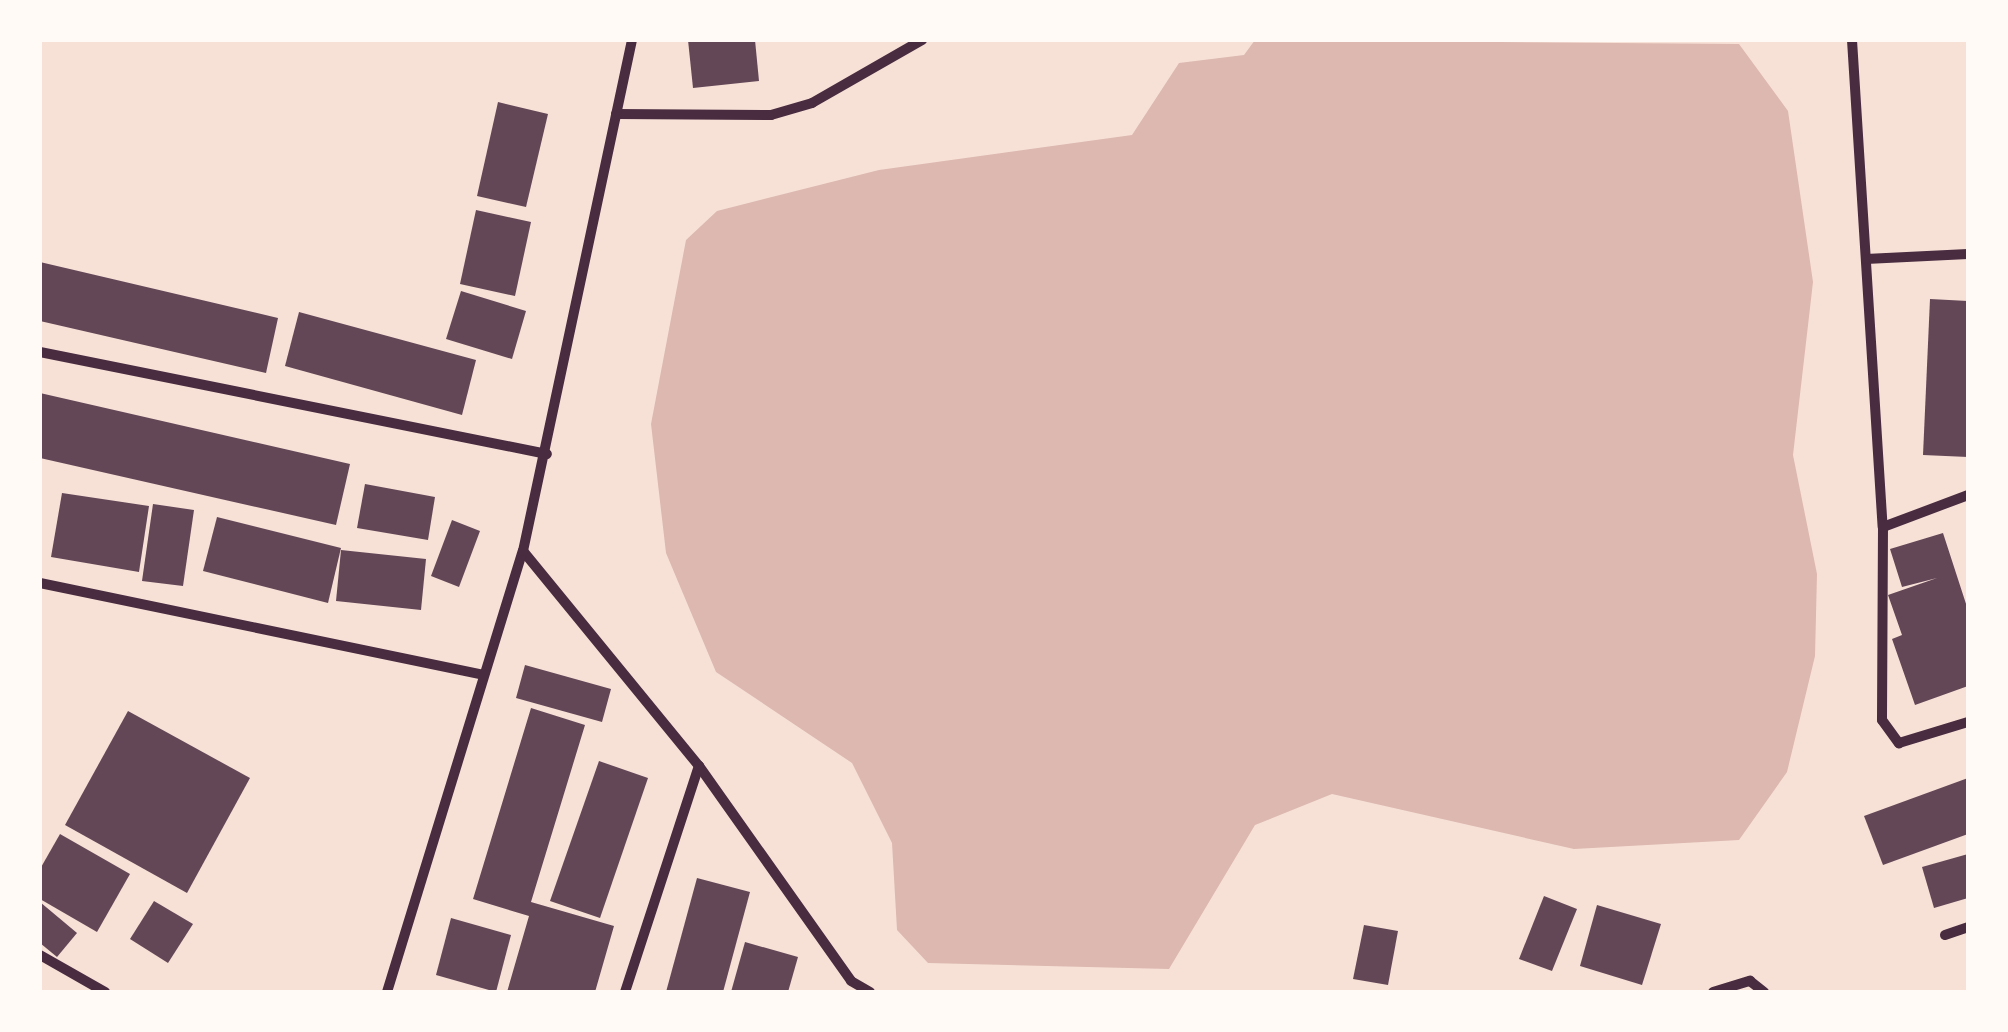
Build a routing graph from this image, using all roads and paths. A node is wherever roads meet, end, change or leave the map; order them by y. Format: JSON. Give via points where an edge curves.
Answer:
{"nodes":[{"id":1,"x":632,"y":40,"type":"edge"},
{"id":2,"x":922,"y":40,"type":"edge"},
{"id":3,"x":1852,"y":40,"type":"edge"},
{"id":4,"x":616,"y":114,"type":"junction"},
{"id":5,"x":1968,"y":254,"type":"edge"},
{"id":6,"x":1866,"y":259,"type":"junction"},
{"id":7,"x":40,"y":352,"type":"edge"},
{"id":8,"x":547,"y":454,"type":"junction"},
{"id":9,"x":1968,"y":495,"type":"edge"},
{"id":10,"x":1883,"y":527,"type":"junction"},
{"id":11,"x":523,"y":550,"type":"junction"},
{"id":12,"x":40,"y":584,"type":"edge"},
{"id":13,"x":484,"y":675,"type":"junction"},
{"id":14,"x":1968,"y":722,"type":"edge"},
{"id":15,"x":699,"y":766,"type":"junction"},
{"id":16,"x":1968,"y":927,"type":"edge"},
{"id":17,"x":1944,"y":935,"type":"dead end"},
{"id":18,"x":40,"y":955,"type":"edge"},
{"id":19,"x":850,"y":987,"type":"edge"},
{"id":20,"x":104,"y":992,"type":"edge"},
{"id":21,"x":387,"y":992,"type":"edge"},
{"id":22,"x":625,"y":992,"type":"edge"},
{"id":23,"x":870,"y":992,"type":"edge"},
{"id":24,"x":1713,"y":992,"type":"edge"},
{"id":25,"x":1764,"y":992,"type":"edge"}],
"edges":[{"from":1,"to":4,"type":"street"},
{"from":2,"to":4,"type":"street","via":[[812,102],[771,115]]},
{"from":3,"to":6,"type":"street"},
{"from":4,"to":8,"type":"street"},
{"from":5,"to":6,"type":"street"},
{"from":6,"to":10,"type":"street"},
{"from":7,"to":8,"type":"street"},
{"from":8,"to":11,"type":"street"},
{"from":9,"to":10,"type":"street"},
{"from":10,"to":14,"type":"street","via":[[1882,720],[1900,744]]},
{"from":11,"to":13,"type":"street"},
{"from":11,"to":15,"type":"street"},
{"from":12,"to":13,"type":"street"},
{"from":13,"to":21,"type":"street"},
{"from":15,"to":19,"type":"street"},
{"from":15,"to":22,"type":"street"},
{"from":16,"to":17,"type":"street"},
{"from":18,"to":20,"type":"street"},
{"from":19,"to":23,"type":"street"},
{"from":24,"to":25,"type":"street","via":[[1750,981]]}]}
